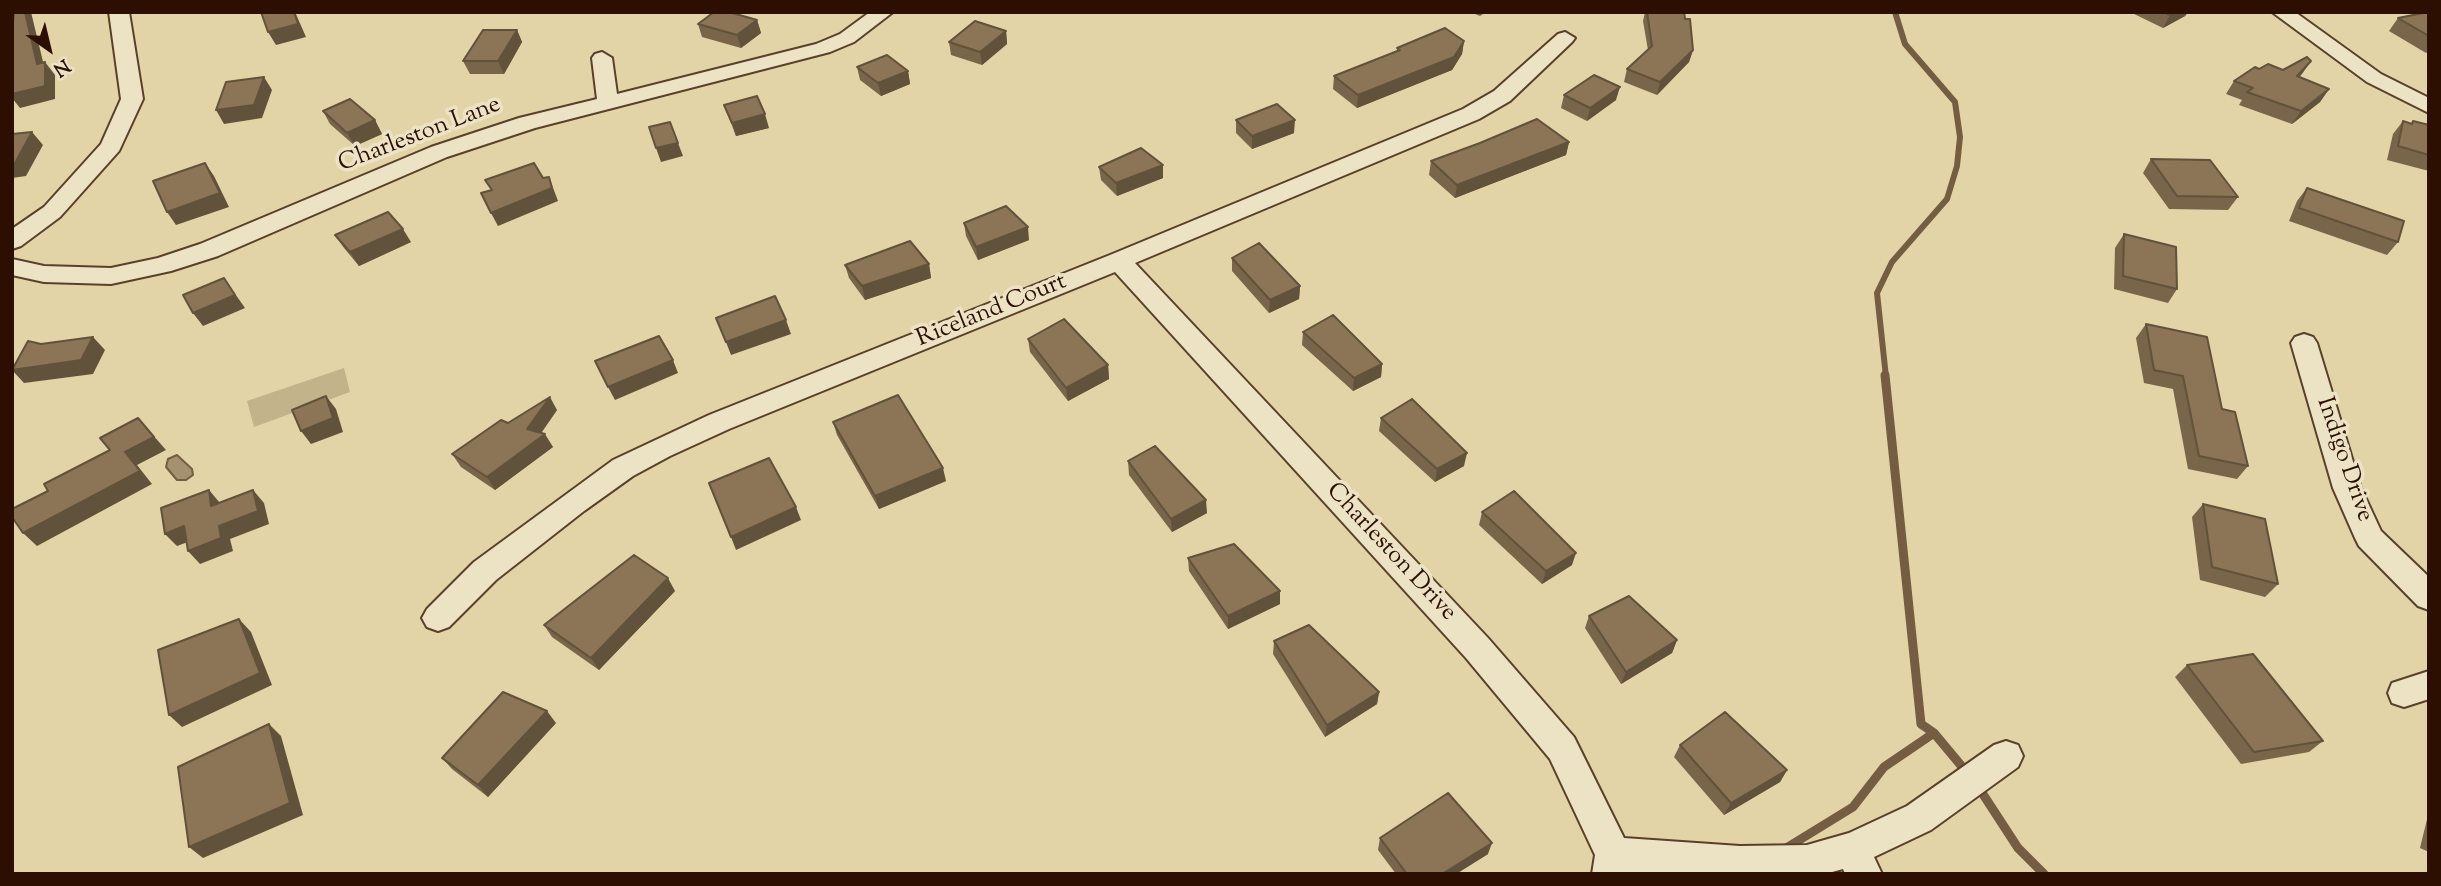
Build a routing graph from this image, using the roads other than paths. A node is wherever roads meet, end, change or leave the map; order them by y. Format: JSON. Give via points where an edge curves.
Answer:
{"nodes":[{"id":1,"x":119,"y":12,"type":"edge"},
{"id":2,"x":883,"y":12,"type":"edge"},
{"id":3,"x":2282,"y":12,"type":"edge"},
{"id":4,"x":1565,"y":38,"type":"dead end"},
{"id":5,"x":602,"y":58,"type":"dead end"},
{"id":6,"x":608,"y":103,"type":"junction"},
{"id":7,"x":2429,"y":107,"type":"edge"},
{"id":8,"x":12,"y":240,"type":"edge"},
{"id":9,"x":1119,"y":261,"type":"junction"},
{"id":10,"x":12,"y":267,"type":"edge"},
{"id":11,"x":2304,"y":343,"type":"dead end"},
{"id":12,"x":2429,"y":597,"type":"edge"},
{"id":13,"x":438,"y":618,"type":"dead end"},
{"id":14,"x":2006,"y":756,"type":"dead end"},
{"id":15,"x":1858,"y":862,"type":"edge"},
{"id":16,"x":1612,"y":864,"type":"edge"}],
"edges":[{"from":1,"to":8,"type":"street","via":[[132,99],[111,146],[52,212]]},
{"from":2,"to":6,"type":"street","name":"Charleston Lane","via":[[823,48]]},
{"from":3,"to":7,"type":"street","via":[[2374,78]]},
{"from":4,"to":9,"type":"street","name":"Riceland Court","via":[[1502,96],[1471,114]]},
{"from":5,"to":6,"type":"street"},
{"from":6,"to":10,"type":"street","name":"Charleston Lane","via":[[439,152],[209,250],[162,265],[111,276],[44,274]]},
{"from":9,"to":13,"type":"street","name":"Riceland Court","via":[[719,422],[623,468],[485,571]]},
{"from":9,"to":16,"type":"street","name":"Charleston Drive","via":[[1478,648],[1553,738],[1584,788]]},
{"from":11,"to":12,"type":"street","name":"Indigo Drive","via":[[2347,488],[2370,538]]},
{"from":14,"to":15,"type":"street"},
{"from":15,"to":16,"type":"street","via":[[1665,859]]}]}
